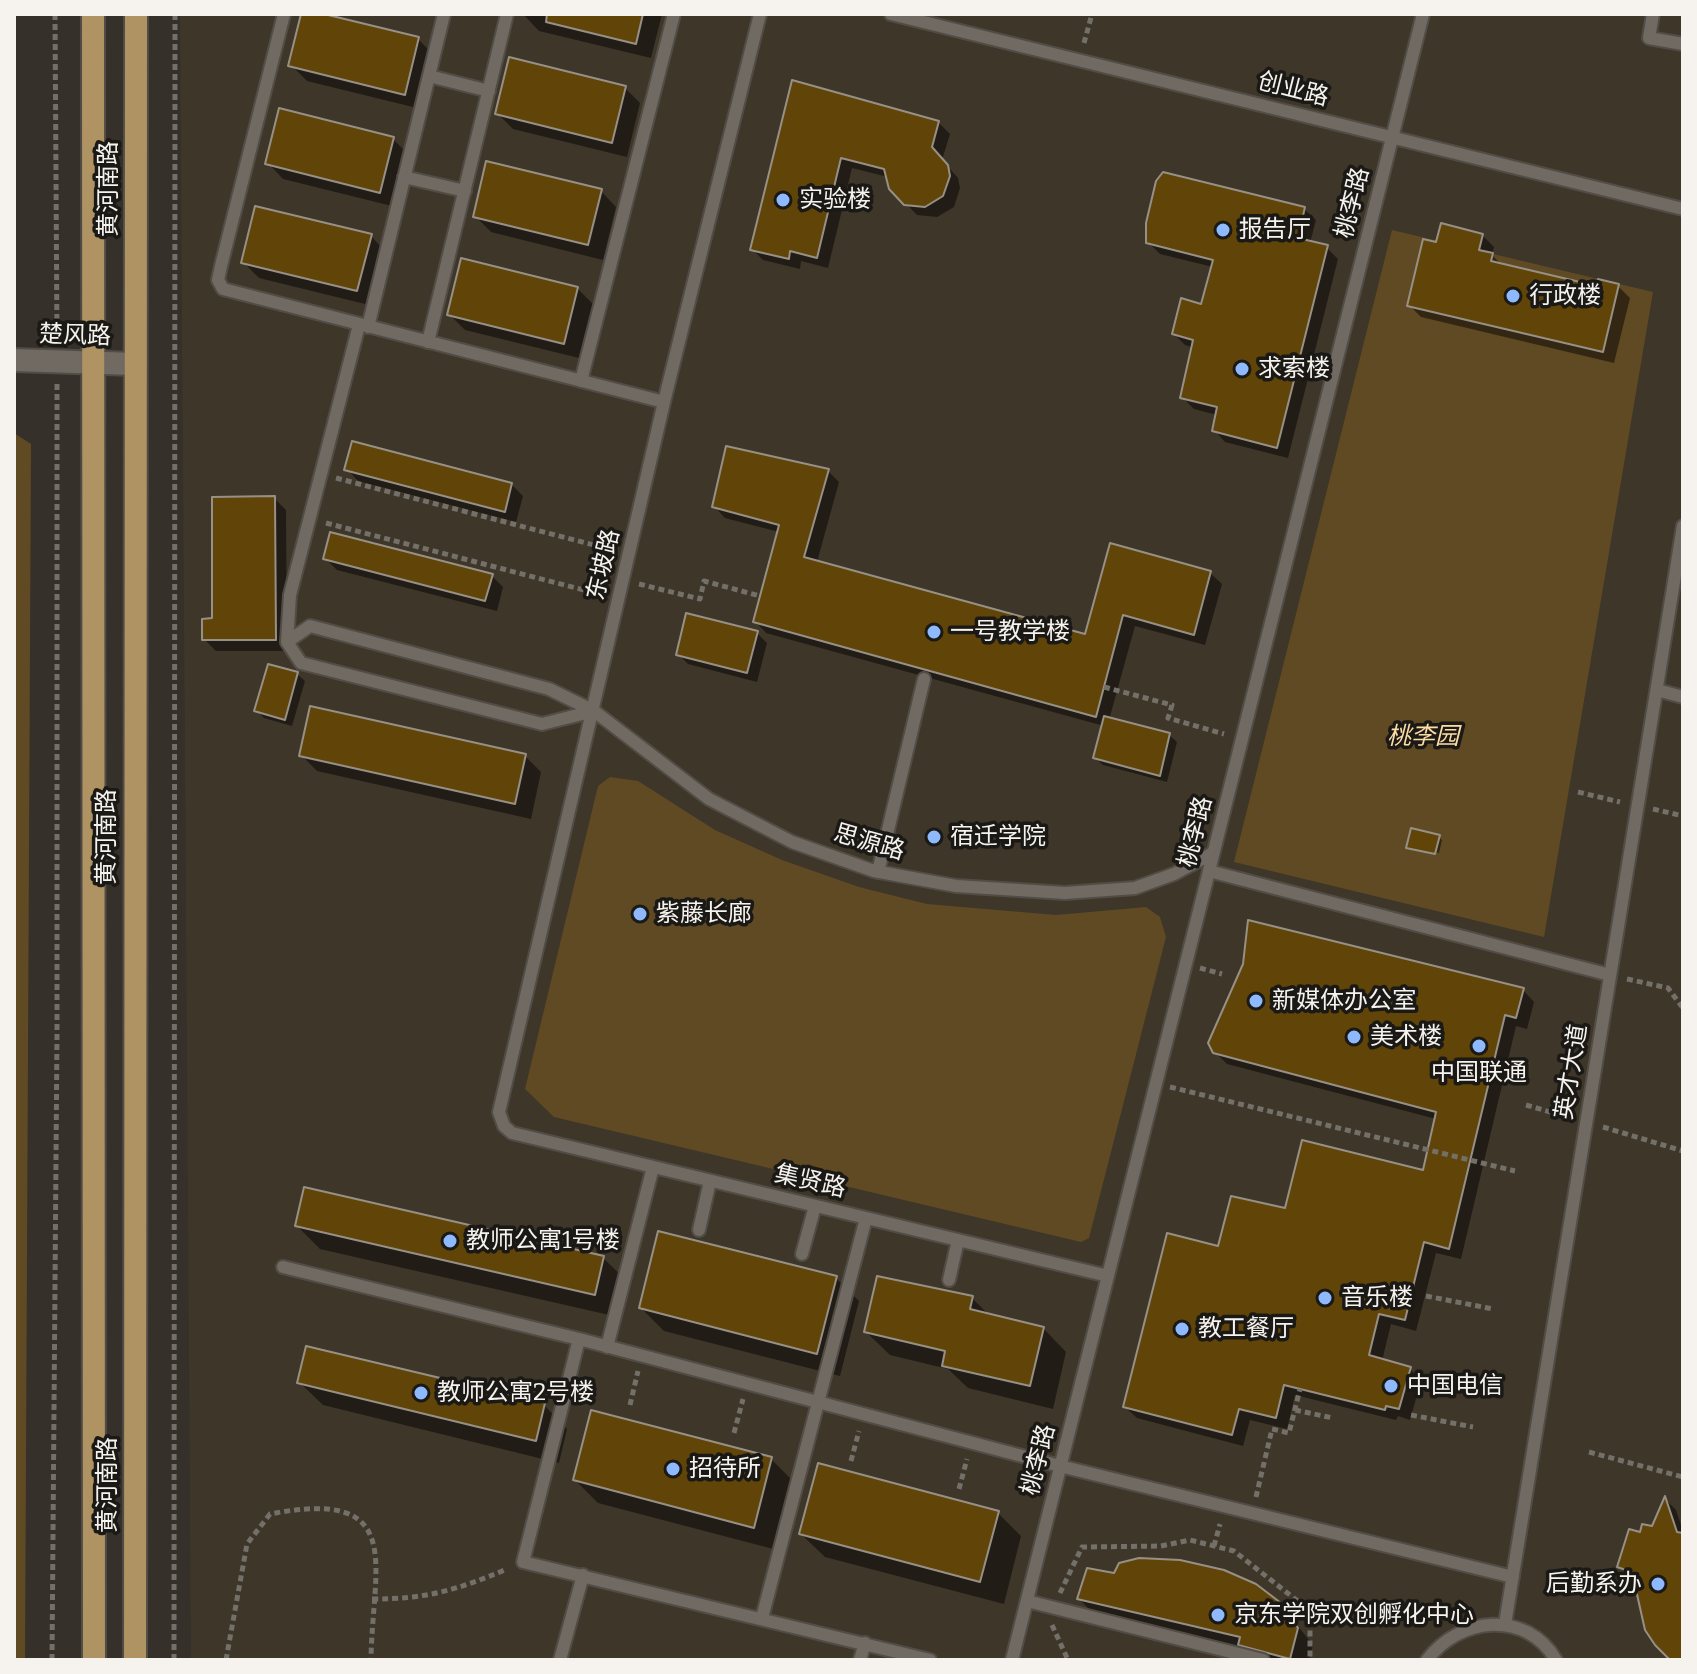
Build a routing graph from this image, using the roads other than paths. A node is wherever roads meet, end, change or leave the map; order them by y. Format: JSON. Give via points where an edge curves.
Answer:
{"nodes":[{"id":1,"x":93,"y":14,"type":"edge"},
{"id":2,"x":136,"y":14,"type":"edge"},
{"id":3,"x":284,"y":14,"type":"edge"},
{"id":4,"x":444,"y":14,"type":"edge"},
{"id":5,"x":507,"y":14,"type":"edge"},
{"id":6,"x":674,"y":14,"type":"edge"},
{"id":7,"x":760,"y":14,"type":"edge"},
{"id":8,"x":891,"y":14,"type":"edge"},
{"id":9,"x":1423,"y":14,"type":"edge"},
{"id":10,"x":1653,"y":14,"type":"edge"},
{"id":11,"x":1683,"y":44,"type":"edge"},
{"id":12,"x":429,"y":76,"type":"junction"},
{"id":13,"x":489,"y":91,"type":"junction"},
{"id":14,"x":1392,"y":138,"type":"junction"},
{"id":15,"x":404,"y":177,"type":"junction"},
{"id":16,"x":465,"y":191,"type":"junction"},
{"id":17,"x":1683,"y":209,"type":"edge"},
{"id":18,"x":364,"y":326,"type":"junction"},
{"id":19,"x":428,"y":342,"type":"junction"},
{"id":20,"x":14,"y":360,"type":"edge"},
{"id":21,"x":94,"y":364,"type":"junction"},
{"id":22,"x":135,"y":364,"type":"junction"},
{"id":23,"x":581,"y":381,"type":"junction"},
{"id":24,"x":664,"y":402,"type":"junction"},
{"id":25,"x":1683,"y":526,"type":"edge"},
{"id":26,"x":287,"y":642,"type":"junction"},
{"id":27,"x":924,"y":679,"type":"dead end"},
{"id":28,"x":1657,"y":690,"type":"junction"},
{"id":29,"x":1683,"y":697,"type":"edge"},
{"id":30,"x":594,"y":711,"type":"junction"},
{"id":31,"x":1213,"y":853,"type":"junction"},
{"id":32,"x":1209,"y":871,"type":"junction"},
{"id":33,"x":878,"y":872,"type":"junction"},
{"id":34,"x":1610,"y":975,"type":"junction"},
{"id":35,"x":504,"y":1126,"type":"joint"},
{"id":36,"x":653,"y":1167,"type":"junction"},
{"id":37,"x":710,"y":1181,"type":"junction"},
{"id":38,"x":815,"y":1206,"type":"junction"},
{"id":39,"x":866,"y":1218,"type":"junction"},
{"id":40,"x":699,"y":1230,"type":"dead end"},
{"id":41,"x":958,"y":1240,"type":"junction"},
{"id":42,"x":802,"y":1254,"type":"dead end"},
{"id":43,"x":283,"y":1267,"type":"dead end"},
{"id":44,"x":1108,"y":1276,"type":"junction"},
{"id":45,"x":949,"y":1280,"type":"dead end"},
{"id":46,"x":579,"y":1339,"type":"junction"},
{"id":47,"x":607,"y":1347,"type":"junction"},
{"id":48,"x":818,"y":1402,"type":"junction"},
{"id":49,"x":1060,"y":1466,"type":"junction"},
{"id":50,"x":583,"y":1575,"type":"junction"},
{"id":51,"x":1513,"y":1577,"type":"junction"},
{"id":52,"x":1027,"y":1601,"type":"junction"},
{"id":53,"x":762,"y":1618,"type":"junction"},
{"id":54,"x":1505,"y":1624,"type":"junction"},
{"id":55,"x":865,"y":1643,"type":"junction"},
{"id":56,"x":94,"y":1660,"type":"edge"},
{"id":57,"x":135,"y":1660,"type":"edge"},
{"id":58,"x":560,"y":1660,"type":"edge"},
{"id":59,"x":860,"y":1660,"type":"edge"},
{"id":60,"x":930,"y":1660,"type":"edge"},
{"id":61,"x":1012,"y":1660,"type":"edge"},
{"id":62,"x":1263,"y":1660,"type":"edge"},
{"id":63,"x":1427,"y":1660,"type":"edge"},
{"id":64,"x":1556,"y":1660,"type":"edge"}],
"edges":[{"from":1,"to":21,"type":"main road","name":"黄河南路"},
{"from":2,"to":22,"type":"main road","name":"黄河南路"},
{"from":3,"to":18,"type":"lane","via":[[218,280],[231,293]]},
{"from":4,"to":12,"type":"lane"},
{"from":5,"to":13,"type":"lane"},
{"from":6,"to":23,"type":"lane"},
{"from":7,"to":24,"type":"lane","name":"东坡路"},
{"from":8,"to":14,"type":"lane","name":"创业路"},
{"from":9,"to":14,"type":"lane","name":"桃李路"},
{"from":10,"to":11,"type":"lane","via":[[1649,38]]},
{"from":12,"to":13,"type":"lane"},
{"from":12,"to":15,"type":"lane"},
{"from":13,"to":16,"type":"lane"},
{"from":14,"to":17,"type":"lane","name":"创业路"},
{"from":14,"to":31,"type":"lane","name":"桃李路"},
{"from":15,"to":16,"type":"lane"},
{"from":15,"to":18,"type":"lane"},
{"from":16,"to":19,"type":"lane"},
{"from":18,"to":19,"type":"lane"},
{"from":18,"to":26,"type":"lane","via":[[290,595]]},
{"from":19,"to":23,"type":"lane"},
{"from":20,"to":21,"type":"street","name":"楚风路"},
{"from":21,"to":22,"type":"street","name":"楚风路"},
{"from":21,"to":56,"type":"main road","name":"黄河南路"},
{"from":22,"to":57,"type":"main road","name":"黄河南路"},
{"from":23,"to":24,"type":"lane"},
{"from":24,"to":30,"type":"lane","name":"东坡路"},
{"from":25,"to":28,"type":"lane","name":"英才大道"},
{"from":26,"to":30,"type":"lane","name":"思源路","via":[[310,626],[549,689]]},
{"from":26,"to":30,"type":"lane","via":[[301,663],[542,724]]},
{"from":27,"to":33,"type":"lane"},
{"from":28,"to":29,"type":"lane"},
{"from":28,"to":34,"type":"lane","name":"英才大道"},
{"from":30,"to":33,"type":"lane","name":"思源路","via":[[709,799],[792,842]]},
{"from":30,"to":35,"type":"lane","name":"东坡路","via":[[501,1099]]},
{"from":31,"to":32,"type":"lane","name":"桃李路"},
{"from":31,"to":33,"type":"lane","name":"思源路","via":[[1135,888],[1065,893],[956,886]]},
{"from":32,"to":34,"type":"lane"},
{"from":32,"to":44,"type":"lane","name":"桃李路"},
{"from":34,"to":51,"type":"lane","name":"英才大道"},
{"from":35,"to":36,"type":"lane","name":"集贤路","via":[[512,1133]]},
{"from":36,"to":37,"type":"lane","name":"集贤路"},
{"from":36,"to":47,"type":"lane"},
{"from":37,"to":38,"type":"lane","name":"集贤路"},
{"from":37,"to":40,"type":"lane"},
{"from":38,"to":39,"type":"lane","name":"集贤路"},
{"from":38,"to":42,"type":"lane"},
{"from":39,"to":41,"type":"lane","name":"集贤路"},
{"from":39,"to":48,"type":"lane"},
{"from":41,"to":44,"type":"lane","name":"集贤路"},
{"from":41,"to":45,"type":"lane"},
{"from":43,"to":46,"type":"lane"},
{"from":44,"to":49,"type":"lane","name":"桃李路"},
{"from":46,"to":47,"type":"lane"},
{"from":46,"to":50,"type":"lane","via":[[523,1562]]},
{"from":47,"to":48,"type":"lane"},
{"from":48,"to":49,"type":"lane"},
{"from":48,"to":53,"type":"lane"},
{"from":49,"to":51,"type":"lane"},
{"from":49,"to":52,"type":"lane","name":"桃李路"},
{"from":50,"to":53,"type":"lane"},
{"from":50,"to":58,"type":"lane"},
{"from":51,"to":54,"type":"lane","name":"英才大道"},
{"from":52,"to":61,"type":"lane","name":"桃李路"},
{"from":52,"to":62,"type":"lane"},
{"from":53,"to":55,"type":"lane"},
{"from":54,"to":63,"type":"lane","via":[[1458,1631]]},
{"from":54,"to":64,"type":"lane","via":[[1530,1633]]},
{"from":55,"to":59,"type":"lane"},
{"from":55,"to":60,"type":"lane"}]}
